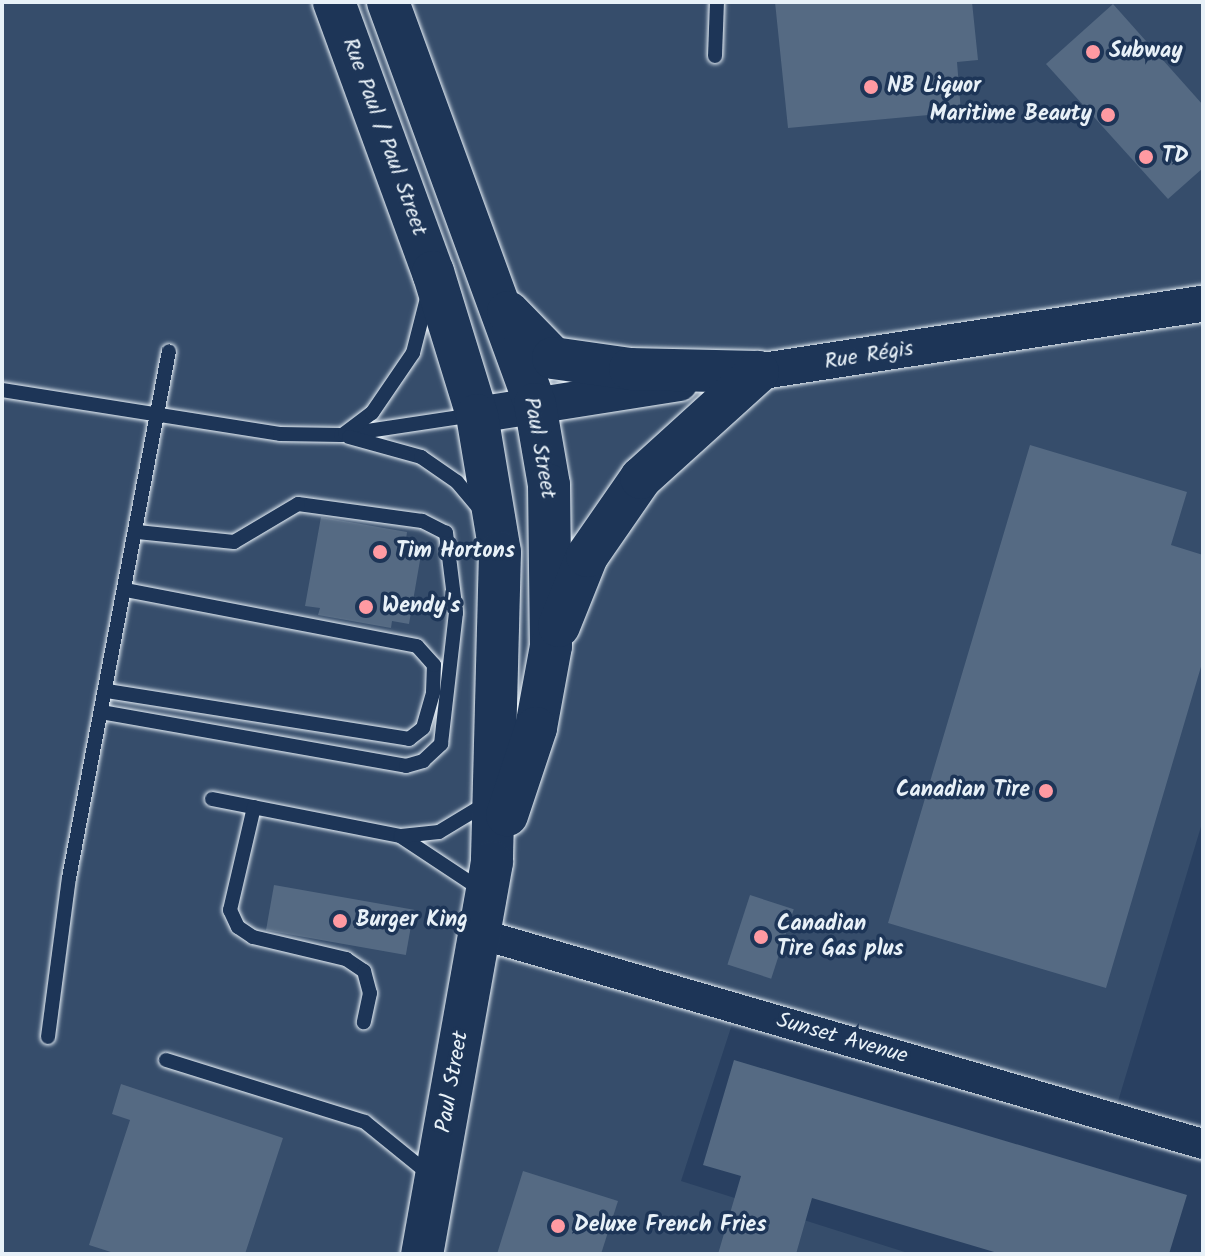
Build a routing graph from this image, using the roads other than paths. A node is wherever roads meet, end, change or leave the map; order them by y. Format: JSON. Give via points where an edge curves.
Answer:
{"nodes":[{"id":1,"x":334,"y":2,"type":"edge"},
{"id":2,"x":388,"y":2,"type":"edge"},
{"id":3,"x":717,"y":2,"type":"edge"},
{"id":4,"x":715,"y":56,"type":"dead end"},
{"id":5,"x":433,"y":272,"type":"junction"},
{"id":6,"x":493,"y":287,"type":"junction"},
{"id":7,"x":1203,"y":304,"type":"edge"},
{"id":8,"x":169,"y":351,"type":"dead end"},
{"id":9,"x":758,"y":372,"type":"junction"},
{"id":10,"x":2,"y":390,"type":"edge"},
{"id":11,"x":535,"y":404,"type":"junction"},
{"id":12,"x":477,"y":415,"type":"junction"},
{"id":13,"x":158,"y":418,"type":"junction"},
{"id":14,"x":341,"y":435,"type":"junction"},
{"id":15,"x":138,"y":532,"type":"junction"},
{"id":16,"x":500,"y":552,"type":"junction"},
{"id":17,"x":126,"y":590,"type":"junction"},
{"id":18,"x":551,"y":646,"type":"junction"},
{"id":19,"x":107,"y":691,"type":"junction"},
{"id":20,"x":101,"y":712,"type":"junction"},
{"id":21,"x":494,"y":798,"type":"junction"},
{"id":22,"x":212,"y":799,"type":"dead end"},
{"id":23,"x":254,"y":807,"type":"junction"},
{"id":24,"x":400,"y":836,"type":"junction"},
{"id":25,"x":489,"y":878,"type":"junction"},
{"id":26,"x":480,"y":934,"type":"junction"},
{"id":27,"x":364,"y":1022,"type":"dead end"},
{"id":28,"x":48,"y":1037,"type":"dead end"},
{"id":29,"x":166,"y":1060,"type":"dead end"},
{"id":30,"x":1203,"y":1144,"type":"edge"},
{"id":31,"x":435,"y":1181,"type":"junction"},
{"id":32,"x":422,"y":1254,"type":"edge"}],
"edges":[{"from":1,"to":5,"type":"main road","name":"Rue Paul / Paul Street"},
{"from":2,"to":6,"type":"main road","name":"Paul Street"},
{"from":3,"to":4,"type":"lane"},
{"from":5,"to":12,"type":"main road","name":"Paul Street"},
{"from":5,"to":14,"type":"lane","via":[[413,353],[372,413]]},
{"from":6,"to":9,"type":"main road","via":[[518,329],[553,358],[630,369]]},
{"from":6,"to":11,"type":"main road","name":"Paul Street"},
{"from":7,"to":9,"type":"street","name":"Rue Régis"},
{"from":8,"to":13,"type":"lane"},
{"from":9,"to":11,"type":"street","name":"Rue Régis"},
{"from":9,"to":18,"type":"main road","via":[[641,478],[587,556]]},
{"from":10,"to":13,"type":"lane"},
{"from":11,"to":12,"type":"street","name":"Rue Régis"},
{"from":11,"to":18,"type":"main road","name":"Paul Street","via":[[549,485]]},
{"from":12,"to":14,"type":"lane"},
{"from":12,"to":16,"type":"main road","name":"Paul Street"},
{"from":13,"to":14,"type":"lane"},
{"from":13,"to":15,"type":"lane"},
{"from":14,"to":16,"type":"lane","via":[[421,457],[457,482],[479,508]]},
{"from":15,"to":17,"type":"lane"},
{"from":15,"to":20,"type":"lane","via":[[234,542],[298,504],[422,521],[446,533],[456,613],[441,744],[423,761],[406,766]]},
{"from":16,"to":21,"type":"main road","name":"Paul Street"},
{"from":17,"to":19,"type":"lane"},
{"from":17,"to":19,"type":"lane","via":[[417,646],[434,665],[433,692],[423,728],[409,739]]},
{"from":18,"to":25,"type":"main road","name":"Paul Street","via":[[536,728]]},
{"from":19,"to":20,"type":"lane"},
{"from":20,"to":28,"type":"lane","via":[[66,893]]},
{"from":21,"to":24,"type":"lane","via":[[439,832]]},
{"from":21,"to":25,"type":"main road","name":"Paul Street"},
{"from":22,"to":23,"type":"lane"},
{"from":23,"to":24,"type":"lane"},
{"from":23,"to":27,"type":"lane","via":[[230,910],[238,927],[253,937],[346,959],[364,971],[370,993]]},
{"from":24,"to":25,"type":"lane"},
{"from":25,"to":26,"type":"main road","name":"Paul Street"},
{"from":26,"to":30,"type":"street","name":"Sunset Avenue"},
{"from":26,"to":31,"type":"main road","name":"Paul Street"},
{"from":29,"to":31,"type":"lane","via":[[365,1122],[399,1144]]},
{"from":31,"to":32,"type":"main road","name":"Paul Street"}]}
